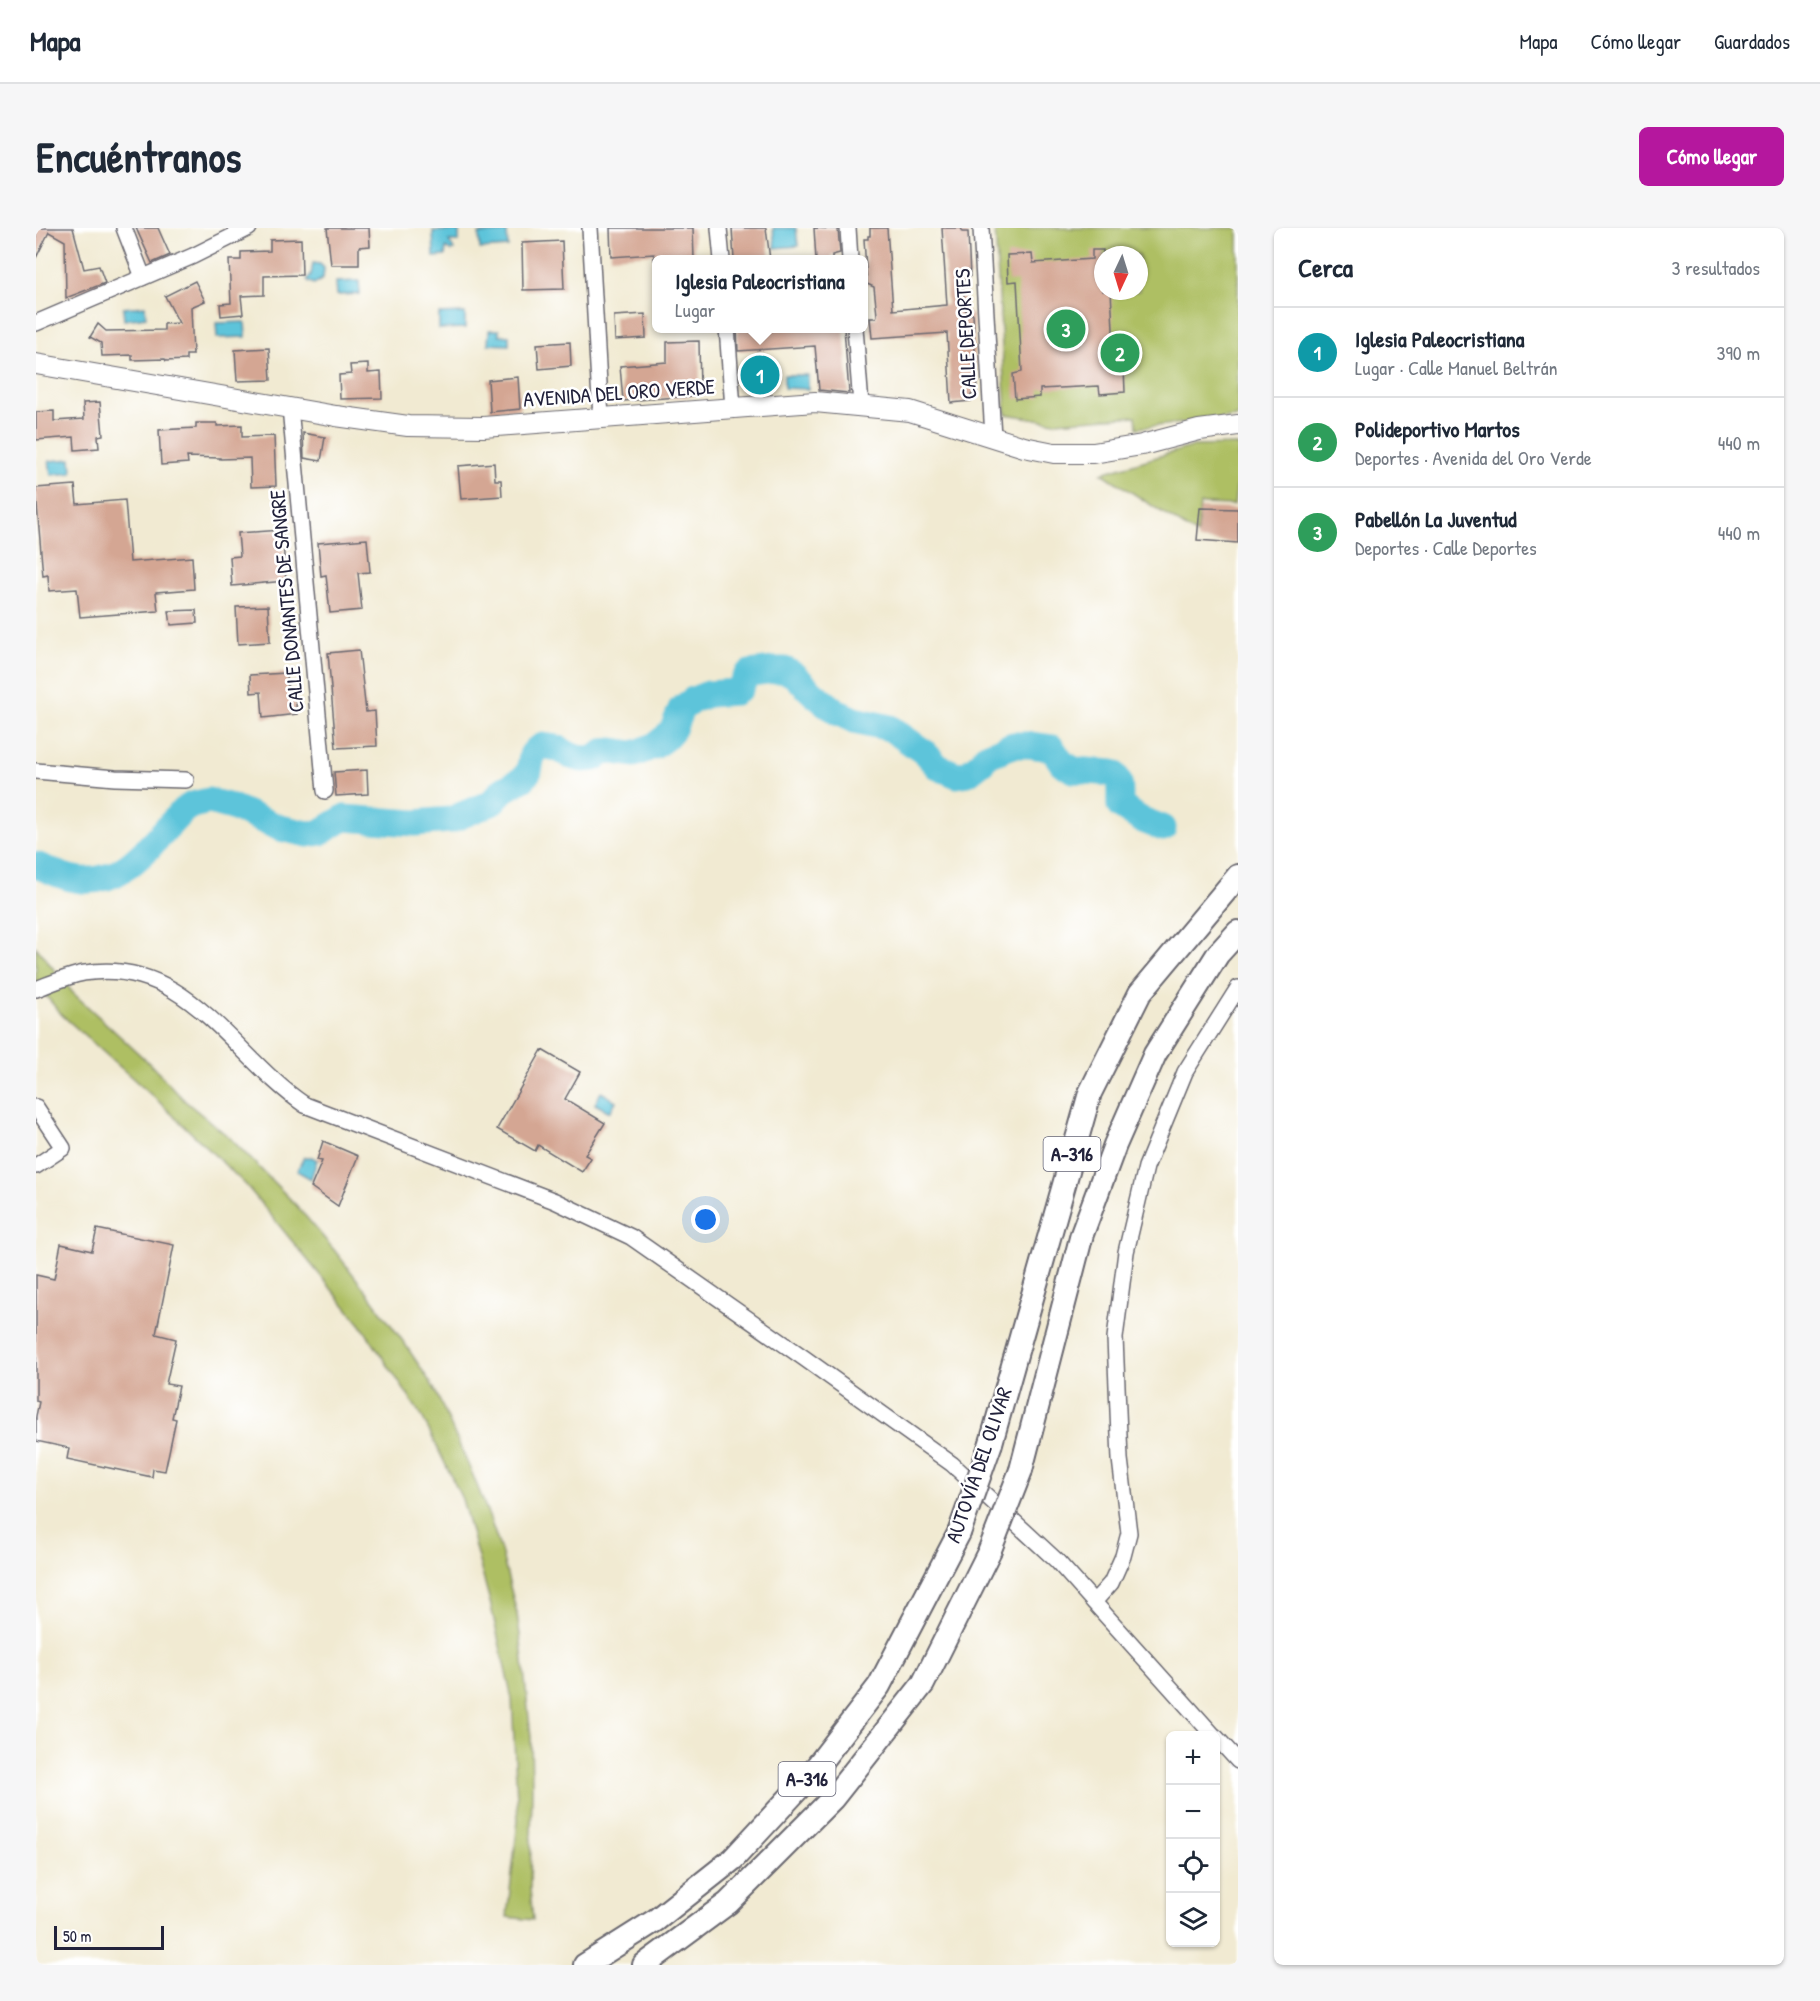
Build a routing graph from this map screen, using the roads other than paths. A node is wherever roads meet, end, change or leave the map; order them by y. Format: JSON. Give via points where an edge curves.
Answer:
{"nodes":[{"id":1,"x":124,"y":228,"type":"edge"},
{"id":2,"x":249,"y":228,"type":"edge"},
{"id":3,"x":590,"y":228,"type":"edge"},
{"id":4,"x":719,"y":228,"type":"edge"},
{"id":5,"x":848,"y":228,"type":"edge"},
{"id":6,"x":981,"y":228,"type":"edge"},
{"id":7,"x":722,"y":255,"type":"edge"},
{"id":8,"x":850,"y":255,"type":"edge"},
{"id":9,"x":143,"y":277,"type":"junction"},
{"id":10,"x":36,"y":322,"type":"edge"},
{"id":11,"x":727,"y":333,"type":"edge"},
{"id":12,"x":855,"y":333,"type":"edge"},
{"id":13,"x":36,"y":364,"type":"edge"},
{"id":14,"x":861,"y":405,"type":"junction"},
{"id":15,"x":290,"y":407,"type":"junction"},
{"id":16,"x":733,"y":408,"type":"junction"},
{"id":17,"x":601,"y":418,"type":"junction"},
{"id":18,"x":1238,"y":425,"type":"edge"},
{"id":19,"x":993,"y":437,"type":"junction"},
{"id":20,"x":36,"y":771,"type":"edge"},
{"id":21,"x":186,"y":780,"type":"dead end"},
{"id":22,"x":325,"y":791,"type":"dead end"},
{"id":23,"x":1238,"y":876,"type":"edge"},
{"id":24,"x":1238,"y":932,"type":"edge"},
{"id":25,"x":37,"y":987,"type":"edge"},
{"id":26,"x":1238,"y":988,"type":"edge"},
{"id":27,"x":36,"y":1107,"type":"edge"},
{"id":28,"x":36,"y":1166,"type":"edge"},
{"id":29,"x":1094,"y":1602,"type":"junction"},
{"id":30,"x":1210,"y":1731,"type":"edge"},
{"id":31,"x":1220,"y":1741,"type":"edge"},
{"id":32,"x":1238,"y":1761,"type":"edge"},
{"id":33,"x":585,"y":1965,"type":"edge"},
{"id":34,"x":644,"y":1965,"type":"edge"}],
"edges":[{"from":1,"to":9,"type":"street"},
{"from":2,"to":9,"type":"street"},
{"from":3,"to":17,"type":"street"},
{"from":4,"to":7,"type":"street"},
{"from":5,"to":8,"type":"street"},
{"from":6,"to":19,"type":"street","name":"CALLE DEPORTES"},
{"from":9,"to":10,"type":"street"},
{"from":11,"to":16,"type":"street"},
{"from":12,"to":14,"type":"street"},
{"from":13,"to":15,"type":"main road","name":"AVENIDA DEL ORO VERDE"},
{"from":14,"to":16,"type":"main road","name":"AVENIDA DEL ORO VERDE","via":[[815,402]]},
{"from":14,"to":19,"type":"main road","name":"AVENIDA DEL ORO VERDE","via":[[910,411]]},
{"from":15,"to":17,"type":"main road","name":"AVENIDA DEL ORO VERDE","via":[[432,427]]},
{"from":15,"to":22,"type":"street","name":"CALLE DONANTES DE SANGRE"},
{"from":16,"to":17,"type":"main road","name":"AVENIDA DEL ORO VERDE"},
{"from":18,"to":19,"type":"main road","name":"AVENIDA DEL ORO VERDE","via":[[1093,453],[1054,453]]},
{"from":20,"to":21,"type":"street"},
{"from":23,"to":33,"type":"highway","name":"AUTOVÍA DEL OLIVAR","number":"A-316","bridge":true,"via":[[1140,993],[1089,1093],[991,1443],[959,1533],[879,1686],[808,1778],[733,1859],[656,1920]]},
{"from":24,"to":34,"type":"highway","name":"AUTOVÍA DEL OLIVAR","number":"A-316","bridge":true,"via":[[1218,954],[1155,1054],[1115,1145],[1082,1234],[1021,1470],[989,1552],[923,1684],[833,1798],[728,1903]]},
{"from":25,"to":29,"type":"street","via":[[67,977],[105,972],[145,977],[167,985],[215,1022],[284,1090],[305,1105],[555,1201],[631,1238],[952,1464],[1057,1561]]},
{"from":26,"to":29,"type":"street","via":[[1185,1072],[1143,1178],[1126,1252],[1115,1338],[1120,1459],[1129,1533],[1124,1556],[1111,1583]]},
{"from":27,"to":28,"type":"street","via":[[63,1148]]},
{"from":29,"to":30,"type":"street"},
{"from":31,"to":32,"type":"street"}]}
